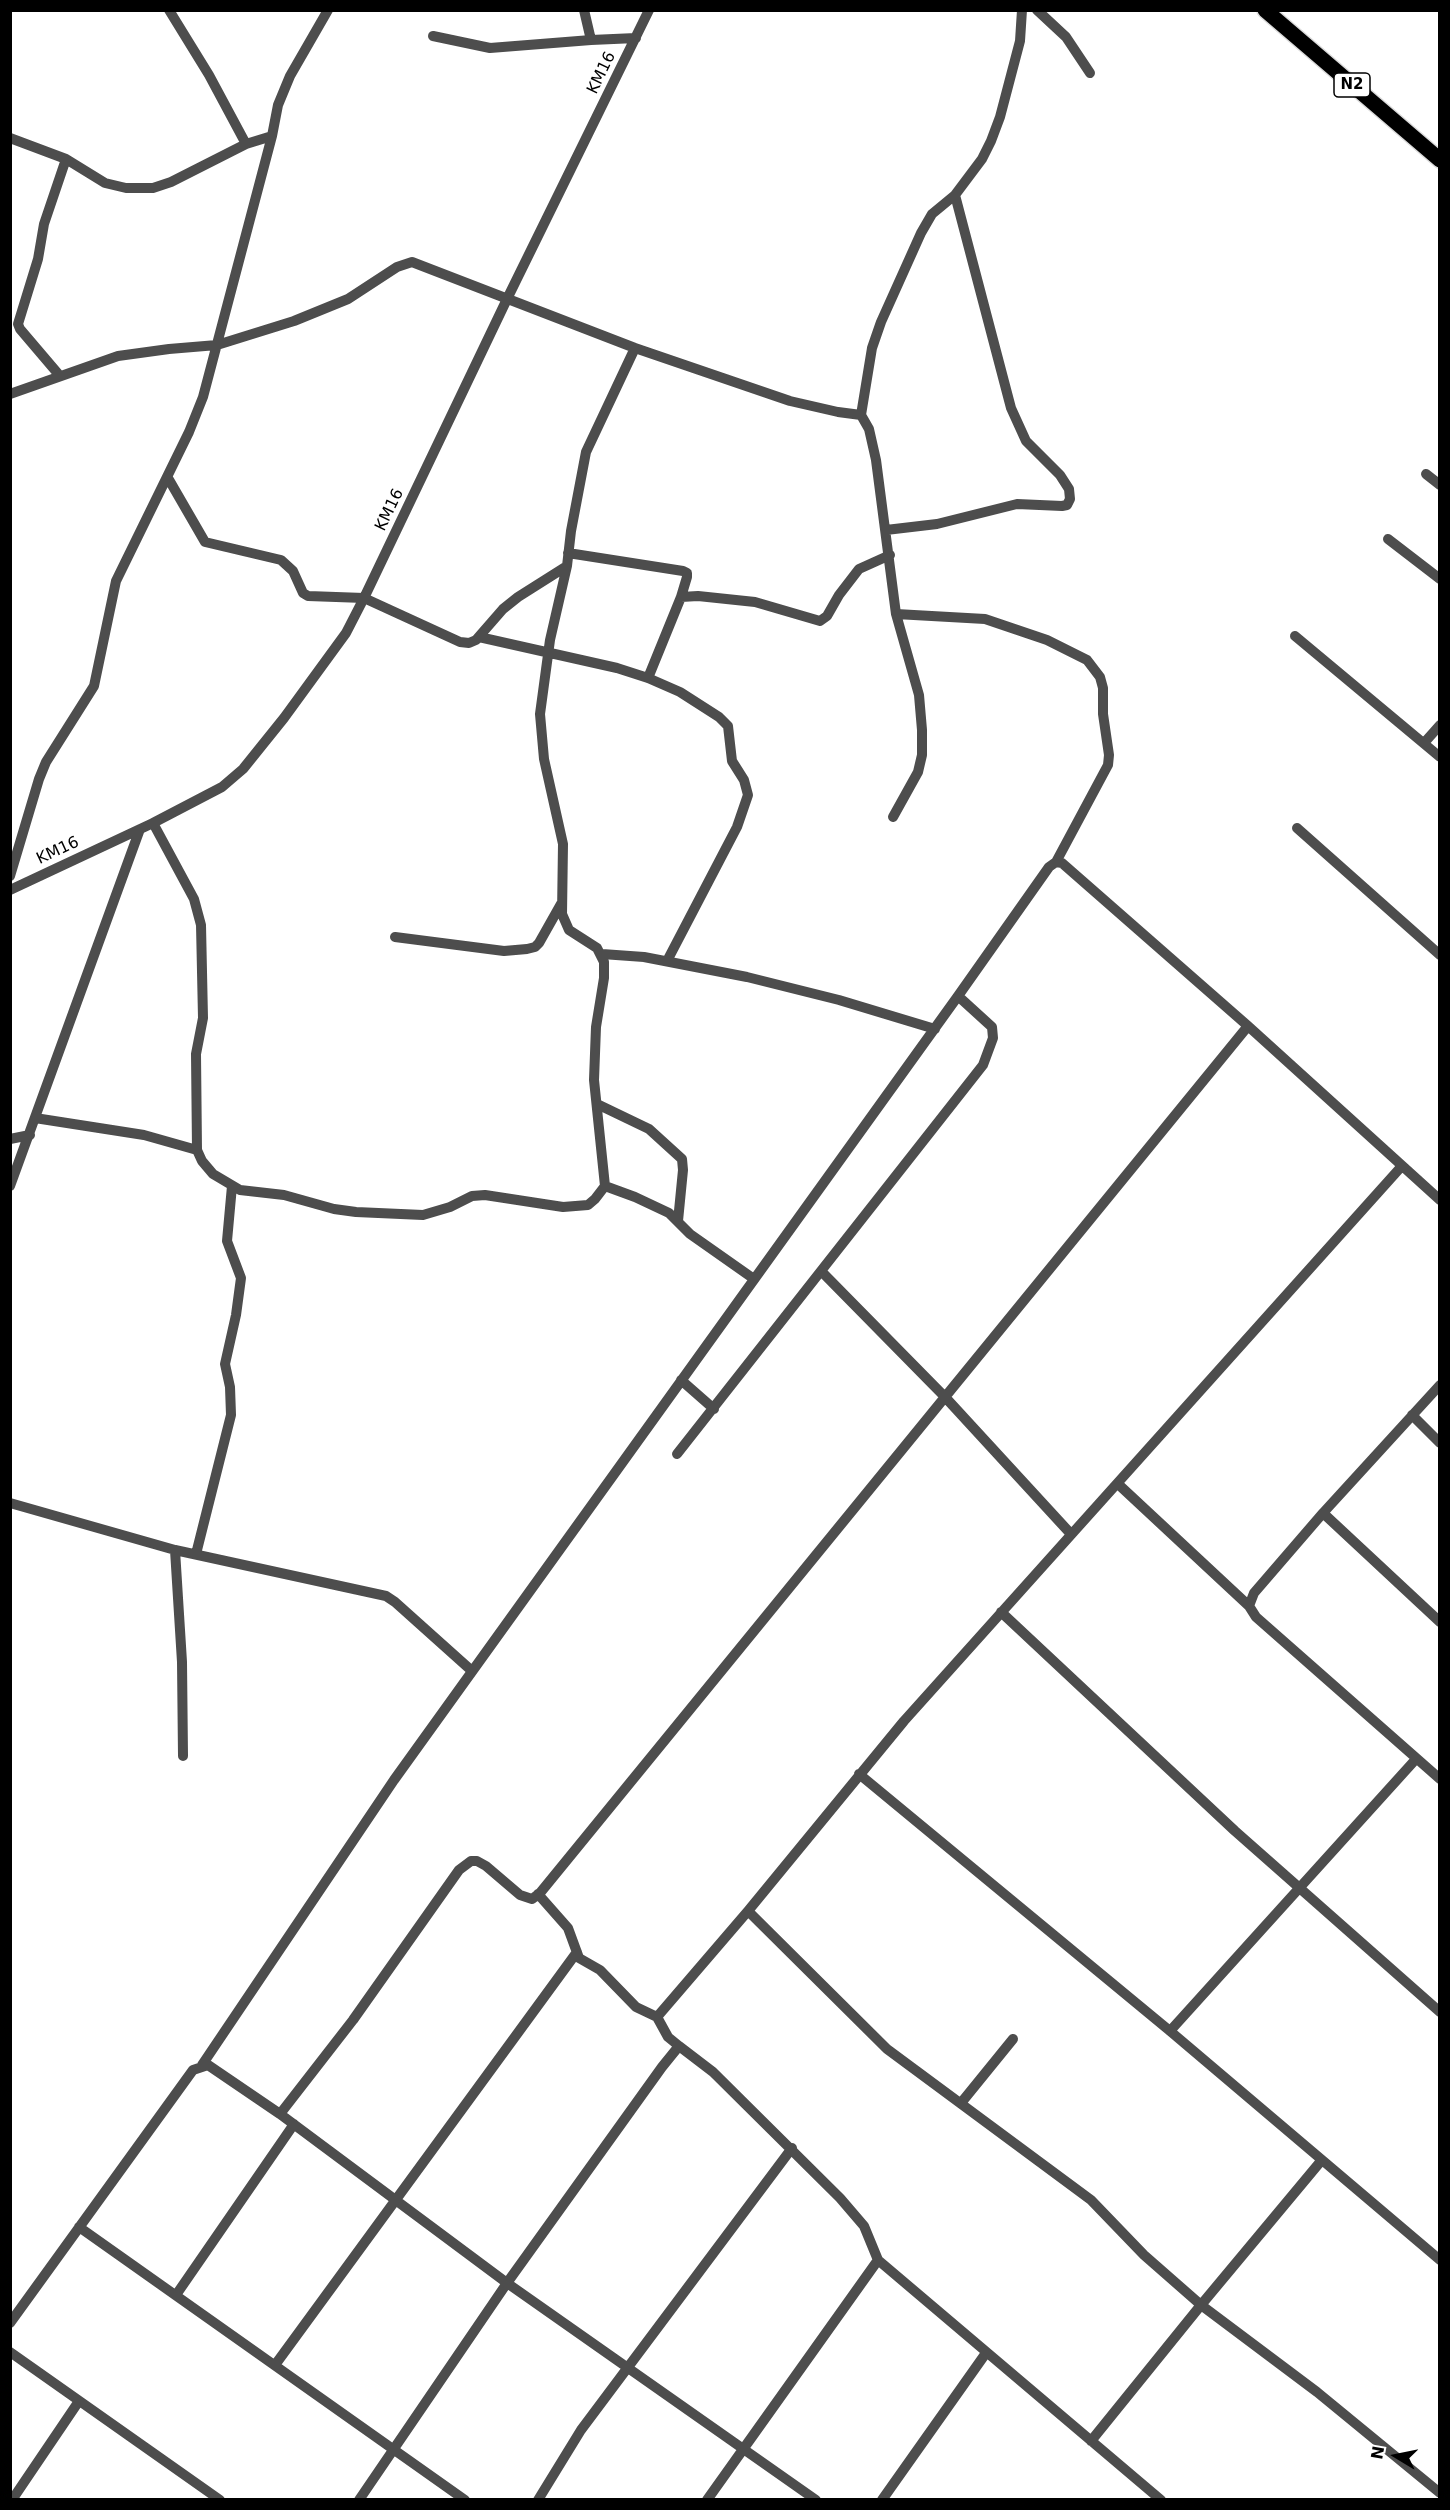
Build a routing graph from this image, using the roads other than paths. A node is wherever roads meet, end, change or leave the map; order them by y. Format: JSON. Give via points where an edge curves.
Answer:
{"nodes":[{"id":1,"x":169,"y":10,"type":"edge"},
{"id":2,"x":328,"y":10,"type":"edge"},
{"id":3,"x":584,"y":10,"type":"edge"},
{"id":4,"x":649,"y":10,"type":"edge"},
{"id":5,"x":1023,"y":10,"type":"edge"},
{"id":6,"x":1037,"y":10,"type":"edge"},
{"id":7,"x":1265,"y":10,"type":"edge"},
{"id":8,"x":433,"y":36,"type":"dead end"},
{"id":9,"x":636,"y":38,"type":"junction"},
{"id":10,"x":591,"y":40,"type":"junction"},
{"id":11,"x":1090,"y":73,"type":"dead end"},
{"id":12,"x":272,"y":136,"type":"junction"},
{"id":13,"x":10,"y":138,"type":"edge"},
{"id":14,"x":246,"y":144,"type":"junction"},
{"id":15,"x":66,"y":159,"type":"junction"},
{"id":16,"x":1440,"y":160,"type":"edge"},
{"id":17,"x":955,"y":195,"type":"junction"},
{"id":18,"x":508,"y":297,"type":"junction"},
{"id":19,"x":217,"y":345,"type":"junction"},
{"id":20,"x":635,"y":348,"type":"junction"},
{"id":21,"x":60,"y":376,"type":"junction"},
{"id":22,"x":10,"y":394,"type":"edge"},
{"id":23,"x":861,"y":415,"type":"junction"},
{"id":24,"x":1426,"y":474,"type":"dead end"},
{"id":25,"x":168,"y":477,"type":"junction"},
{"id":26,"x":1440,"y":485,"type":"edge"},
{"id":27,"x":886,"y":530,"type":"junction"},
{"id":28,"x":1388,"y":539,"type":"dead end"},
{"id":29,"x":568,"y":553,"type":"junction"},
{"id":30,"x":890,"y":555,"type":"junction"},
{"id":31,"x":567,"y":566,"type":"junction"},
{"id":32,"x":1440,"y":579,"type":"edge"},
{"id":33,"x":681,"y":597,"type":"junction"},
{"id":34,"x":364,"y":598,"type":"junction"},
{"id":35,"x":897,"y":614,"type":"junction"},
{"id":36,"x":1295,"y":636,"type":"dead end"},
{"id":37,"x":479,"y":637,"type":"junction"},
{"id":38,"x":548,"y":653,"type":"junction"},
{"id":39,"x":648,"y":678,"type":"junction"},
{"id":40,"x":1440,"y":725,"type":"edge"},
{"id":41,"x":1424,"y":743,"type":"junction"},
{"id":42,"x":1440,"y":757,"type":"edge"},
{"id":43,"x":893,"y":817,"type":"dead end"},
{"id":44,"x":153,"y":824,"type":"junction"},
{"id":45,"x":1297,"y":828,"type":"dead end"},
{"id":46,"x":140,"y":829,"type":"junction"},
{"id":47,"x":1056,"y":862,"type":"junction"},
{"id":48,"x":10,"y":876,"type":"edge"},
{"id":49,"x":10,"y":890,"type":"edge"},
{"id":50,"x":562,"y":901,"type":"junction"},
{"id":51,"x":395,"y":937,"type":"dead end"},
{"id":52,"x":602,"y":954,"type":"junction"},
{"id":53,"x":1440,"y":955,"type":"edge"},
{"id":54,"x":668,"y":961,"type":"junction"},
{"id":55,"x":958,"y":996,"type":"junction"},
{"id":56,"x":1248,"y":1026,"type":"junction"},
{"id":57,"x":935,"y":1029,"type":"junction"},
{"id":58,"x":597,"y":1104,"type":"junction"},
{"id":59,"x":35,"y":1118,"type":"junction"},
{"id":60,"x":30,"y":1135,"type":"junction"},
{"id":61,"x":10,"y":1139,"type":"edge"},
{"id":62,"x":197,"y":1150,"type":"junction"},
{"id":63,"x":1401,"y":1167,"type":"junction"},
{"id":64,"x":10,"y":1186,"type":"edge"},
{"id":65,"x":232,"y":1186,"type":"junction"},
{"id":66,"x":605,"y":1186,"type":"junction"},
{"id":67,"x":1440,"y":1200,"type":"edge"},
{"id":68,"x":678,"y":1221,"type":"junction"},
{"id":69,"x":822,"y":1272,"type":"junction"},
{"id":70,"x":754,"y":1279,"type":"junction"},
{"id":71,"x":681,"y":1380,"type":"junction"},
{"id":72,"x":1440,"y":1385,"type":"edge"},
{"id":73,"x":945,"y":1397,"type":"junction"},
{"id":74,"x":714,"y":1409,"type":"junction"},
{"id":75,"x":1412,"y":1414,"type":"junction"},
{"id":76,"x":1440,"y":1443,"type":"edge"},
{"id":77,"x":677,"y":1454,"type":"dead end"},
{"id":78,"x":1118,"y":1484,"type":"junction"},
{"id":79,"x":10,"y":1503,"type":"edge"},
{"id":80,"x":1323,"y":1513,"type":"junction"},
{"id":81,"x":1070,"y":1533,"type":"junction"},
{"id":82,"x":175,"y":1550,"type":"junction"},
{"id":83,"x":196,"y":1554,"type":"junction"},
{"id":84,"x":1250,"y":1606,"type":"junction"},
{"id":85,"x":1001,"y":1612,"type":"junction"},
{"id":86,"x":1440,"y":1622,"type":"edge"},
{"id":87,"x":472,"y":1671,"type":"junction"},
{"id":88,"x":183,"y":1756,"type":"dead end"},
{"id":89,"x":1416,"y":1760,"type":"junction"},
{"id":90,"x":859,"y":1774,"type":"junction"},
{"id":91,"x":1440,"y":1779,"type":"edge"},
{"id":92,"x":1299,"y":1888,"type":"junction"},
{"id":93,"x":538,"y":1894,"type":"junction"},
{"id":94,"x":748,"y":1911,"type":"junction"},
{"id":95,"x":577,"y":1952,"type":"junction"},
{"id":96,"x":1440,"y":2012,"type":"edge"},
{"id":97,"x":657,"y":2018,"type":"junction"},
{"id":98,"x":1170,"y":2031,"type":"junction"},
{"id":99,"x":1013,"y":2039,"type":"dead end"},
{"id":100,"x":679,"y":2046,"type":"junction"},
{"id":101,"x":202,"y":2065,"type":"junction"},
{"id":102,"x":961,"y":2103,"type":"junction"},
{"id":103,"x":280,"y":2114,"type":"junction"},
{"id":104,"x":294,"y":2124,"type":"junction"},
{"id":105,"x":792,"y":2148,"type":"junction"},
{"id":106,"x":1322,"y":2161,"type":"junction"},
{"id":107,"x":395,"y":2198,"type":"junction"},
{"id":108,"x":79,"y":2227,"type":"junction"},
{"id":109,"x":878,"y":2260,"type":"junction"},
{"id":110,"x":1440,"y":2260,"type":"edge"},
{"id":111,"x":507,"y":2283,"type":"junction"},
{"id":112,"x":176,"y":2295,"type":"junction"},
{"id":113,"x":1201,"y":2305,"type":"junction"},
{"id":114,"x":10,"y":2322,"type":"edge"},
{"id":115,"x":10,"y":2352,"type":"edge"},
{"id":116,"x":986,"y":2353,"type":"junction"},
{"id":117,"x":275,"y":2365,"type":"junction"},
{"id":118,"x":628,"y":2366,"type":"junction"},
{"id":119,"x":78,"y":2400,"type":"junction"},
{"id":120,"x":1091,"y":2441,"type":"junction"},
{"id":121,"x":393,"y":2447,"type":"junction"},
{"id":122,"x":744,"y":2449,"type":"junction"},
{"id":123,"x":1440,"y":2493,"type":"edge"},
{"id":124,"x":11,"y":2498,"type":"edge"},
{"id":125,"x":220,"y":2499,"type":"edge"},
{"id":126,"x":358,"y":2499,"type":"edge"},
{"id":127,"x":465,"y":2499,"type":"edge"},
{"id":128,"x":538,"y":2499,"type":"edge"},
{"id":129,"x":707,"y":2499,"type":"edge"},
{"id":130,"x":816,"y":2499,"type":"edge"},
{"id":131,"x":882,"y":2499,"type":"edge"},
{"id":132,"x":1161,"y":2499,"type":"edge"}],
"edges":[{"from":1,"to":14,"type":"street"},
{"from":2,"to":12,"type":"street","via":[[284,88]]},
{"from":3,"to":10,"type":"street"},
{"from":4,"to":9,"type":"street","name":"KM16"},
{"from":5,"to":17,"type":"street","via":[[1020,41],[1000,117],[982,159]]},
{"from":6,"to":11,"type":"street","via":[[1066,37]]},
{"from":7,"to":16,"type":"main road","number":"N2"},
{"from":8,"to":10,"type":"street","via":[[490,48]]},
{"from":9,"to":10,"type":"street"},
{"from":9,"to":18,"type":"street","name":"KM16"},
{"from":12,"to":14,"type":"street"},
{"from":12,"to":19,"type":"street"},
{"from":13,"to":15,"type":"street"},
{"from":14,"to":15,"type":"street","via":[[153,188],[105,183]]},
{"from":15,"to":21,"type":"street","via":[[18,324]]},
{"from":17,"to":23,"type":"street","via":[[932,214],[881,322],[872,348]]},
{"from":17,"to":27,"type":"street","via":[[1011,408],[1026,441],[1060,475],[1070,499],[1062,506],[1017,504],[937,524]]},
{"from":18,"to":19,"type":"street","via":[[408,262],[348,299]]},
{"from":18,"to":20,"type":"street"},
{"from":18,"to":34,"type":"street","name":"KM16"},
{"from":19,"to":21,"type":"street","via":[[127,354]]},
{"from":19,"to":25,"type":"street","via":[[202,398]]},
{"from":20,"to":23,"type":"street","via":[[790,401]]},
{"from":20,"to":29,"type":"street","via":[[586,452]]},
{"from":21,"to":22,"type":"street"},
{"from":23,"to":27,"type":"street","via":[[869,429],[876,460]]},
{"from":24,"to":26,"type":"street"},
{"from":25,"to":34,"type":"street","via":[[205,542],[280,560],[293,571],[308,596]]},
{"from":25,"to":48,"type":"street","via":[[116,581],[94,686],[42,770]]},
{"from":27,"to":30,"type":"street"},
{"from":28,"to":32,"type":"street"},
{"from":29,"to":31,"type":"street"},
{"from":29,"to":33,"type":"street","via":[[684,571],[687,577]]},
{"from":30,"to":33,"type":"street","via":[[859,569],[820,621],[754,602]]},
{"from":30,"to":35,"type":"street"},
{"from":31,"to":37,"type":"street","via":[[503,609]]},
{"from":31,"to":38,"type":"street"},
{"from":33,"to":39,"type":"street"},
{"from":34,"to":37,"type":"street","via":[[460,642],[469,643]]},
{"from":34,"to":44,"type":"street","name":"KM16","via":[[346,633],[243,769],[222,787]]},
{"from":35,"to":43,"type":"street","via":[[919,695],[922,755],[918,772]]},
{"from":35,"to":47,"type":"street","via":[[985,619],[1047,640],[1088,660],[1094,667],[1103,688],[1102,714],[1109,761]]},
{"from":36,"to":41,"type":"street"},
{"from":37,"to":38,"type":"street"},
{"from":38,"to":39,"type":"street"},
{"from":38,"to":50,"type":"street","via":[[539,726],[563,844]]},
{"from":39,"to":54,"type":"street","via":[[680,692],[728,726],[732,761],[748,795],[737,827]]},
{"from":40,"to":41,"type":"street"},
{"from":41,"to":42,"type":"street"},
{"from":44,"to":46,"type":"street","name":"KM16"},
{"from":44,"to":62,"type":"street","via":[[194,899],[201,925],[204,1018],[196,1054]]},
{"from":45,"to":53,"type":"street"},
{"from":46,"to":49,"type":"street","name":"KM16"},
{"from":46,"to":59,"type":"street"},
{"from":47,"to":55,"type":"street"},
{"from":47,"to":56,"type":"street","via":[[1062,863]]},
{"from":50,"to":51,"type":"street","via":[[539,943],[528,949],[504,951]]},
{"from":50,"to":52,"type":"street","via":[[562,914],[569,930]]},
{"from":52,"to":54,"type":"street"},
{"from":52,"to":58,"type":"street","via":[[604,978],[596,1027],[594,1080]]},
{"from":54,"to":57,"type":"street","via":[[812,993]]},
{"from":55,"to":57,"type":"street"},
{"from":55,"to":69,"type":"street","via":[[992,1027],[993,1038],[983,1065]]},
{"from":56,"to":63,"type":"street"},
{"from":56,"to":73,"type":"street"},
{"from":57,"to":70,"type":"street"},
{"from":58,"to":66,"type":"street"},
{"from":58,"to":68,"type":"street","via":[[650,1129],[682,1159]]},
{"from":59,"to":60,"type":"street"},
{"from":59,"to":62,"type":"street","via":[[144,1135]]},
{"from":60,"to":61,"type":"street"},
{"from":60,"to":64,"type":"street"},
{"from":62,"to":65,"type":"street","via":[[213,1174]]},
{"from":63,"to":67,"type":"street"},
{"from":63,"to":78,"type":"street"},
{"from":65,"to":66,"type":"street","via":[[334,1209],[423,1215],[450,1208],[472,1196],[485,1195],[577,1207],[596,1199]]},
{"from":65,"to":83,"type":"street","via":[[227,1241],[241,1278],[225,1364],[231,1415]]},
{"from":66,"to":68,"type":"street","via":[[658,1207]]},
{"from":68,"to":70,"type":"street"},
{"from":69,"to":73,"type":"street"},
{"from":69,"to":74,"type":"street"},
{"from":70,"to":71,"type":"street"},
{"from":71,"to":74,"type":"street"},
{"from":71,"to":87,"type":"street"},
{"from":72,"to":75,"type":"street"},
{"from":73,"to":81,"type":"street"},
{"from":73,"to":93,"type":"street"},
{"from":74,"to":77,"type":"street"},
{"from":75,"to":76,"type":"street"},
{"from":75,"to":80,"type":"street"},
{"from":78,"to":81,"type":"street"},
{"from":78,"to":84,"type":"street"},
{"from":79,"to":82,"type":"street"},
{"from":80,"to":84,"type":"street","via":[[1254,1593]]},
{"from":80,"to":86,"type":"street"},
{"from":81,"to":85,"type":"street"},
{"from":82,"to":83,"type":"street"},
{"from":82,"to":88,"type":"street"},
{"from":83,"to":87,"type":"street","via":[[386,1596]]},
{"from":84,"to":89,"type":"street","via":[[1256,1617]]},
{"from":85,"to":90,"type":"street"},
{"from":85,"to":92,"type":"street"},
{"from":87,"to":101,"type":"street","via":[[346,1849]]},
{"from":89,"to":91,"type":"street"},
{"from":89,"to":92,"type":"street"},
{"from":90,"to":94,"type":"street"},
{"from":90,"to":98,"type":"street"},
{"from":92,"to":96,"type":"street"},
{"from":92,"to":98,"type":"street"},
{"from":93,"to":95,"type":"street","via":[[568,1928]]},
{"from":93,"to":103,"type":"street","via":[[532,1899],[520,1895],[477,1861],[459,1870],[353,2020]]},
{"from":94,"to":97,"type":"street"},
{"from":94,"to":102,"type":"street","via":[[887,2049]]},
{"from":95,"to":97,"type":"street","via":[[636,2007]]},
{"from":95,"to":107,"type":"street"},
{"from":97,"to":100,"type":"street","via":[[668,2037]]},
{"from":98,"to":106,"type":"street"},
{"from":99,"to":102,"type":"street"},
{"from":100,"to":105,"type":"street","via":[[713,2072]]},
{"from":100,"to":111,"type":"street"},
{"from":101,"to":103,"type":"street","via":[[213,2066]]},
{"from":101,"to":108,"type":"street","via":[[193,2070]]},
{"from":102,"to":113,"type":"street","via":[[1091,2200],[1144,2255]]},
{"from":103,"to":104,"type":"street"},
{"from":104,"to":107,"type":"street"},
{"from":104,"to":112,"type":"street"},
{"from":105,"to":109,"type":"street","via":[[864,2226]]},
{"from":105,"to":118,"type":"street"},
{"from":106,"to":110,"type":"street"},
{"from":106,"to":113,"type":"street"},
{"from":107,"to":111,"type":"street"},
{"from":107,"to":117,"type":"street"},
{"from":108,"to":112,"type":"street"},
{"from":108,"to":114,"type":"street"},
{"from":109,"to":116,"type":"street"},
{"from":109,"to":122,"type":"street"},
{"from":111,"to":118,"type":"street"},
{"from":111,"to":121,"type":"street"},
{"from":112,"to":117,"type":"street"},
{"from":113,"to":120,"type":"street"},
{"from":113,"to":123,"type":"street","via":[[1317,2392]]},
{"from":115,"to":119,"type":"street"},
{"from":116,"to":120,"type":"street"},
{"from":116,"to":131,"type":"street"},
{"from":117,"to":121,"type":"street"},
{"from":118,"to":122,"type":"street"},
{"from":118,"to":128,"type":"street","via":[[581,2430]]},
{"from":119,"to":124,"type":"street"},
{"from":119,"to":125,"type":"street"},
{"from":120,"to":132,"type":"street"},
{"from":121,"to":126,"type":"street"},
{"from":121,"to":127,"type":"street"},
{"from":122,"to":129,"type":"street"},
{"from":122,"to":130,"type":"street"}]}
